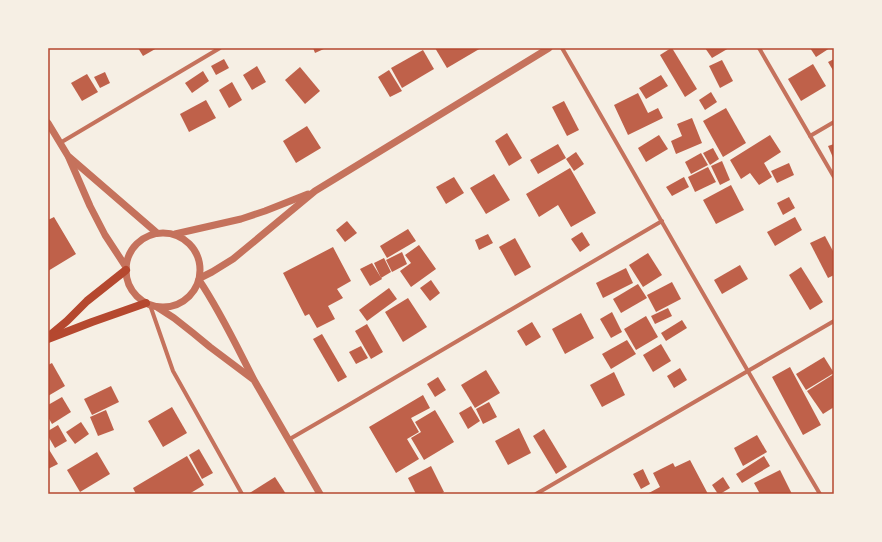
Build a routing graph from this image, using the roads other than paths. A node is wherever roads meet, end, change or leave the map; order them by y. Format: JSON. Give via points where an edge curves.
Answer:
{"nodes":[{"id":1,"x":220,"y":48,"type":"edge"},
{"id":2,"x":549,"y":48,"type":"edge"},
{"id":3,"x":562,"y":48,"type":"edge"},
{"id":4,"x":759,"y":48,"type":"edge"},
{"id":5,"x":834,"y":122,"type":"edge"},
{"id":6,"x":48,"y":123,"type":"edge"},
{"id":7,"x":810,"y":136,"type":"junction"},
{"id":8,"x":60,"y":142,"type":"junction"},
{"id":9,"x":68,"y":156,"type":"junction"},
{"id":10,"x":834,"y":177,"type":"edge"},
{"id":11,"x":315,"y":191,"type":"junction"},
{"id":12,"x":662,"y":221,"type":"junction"},
{"id":13,"x":157,"y":233,"type":"junction"},
{"id":14,"x":175,"y":234,"type":"junction"},
{"id":15,"x":126,"y":268,"type":"junction"},
{"id":16,"x":200,"y":279,"type":"junction"},
{"id":17,"x":151,"y":305,"type":"junction"},
{"id":18,"x":834,"y":321,"type":"edge"},
{"id":19,"x":48,"y":338,"type":"edge"},
{"id":20,"x":748,"y":372,"type":"junction"},
{"id":21,"x":254,"y":380,"type":"junction"},
{"id":22,"x":288,"y":440,"type":"junction"},
{"id":23,"x":242,"y":494,"type":"edge"},
{"id":24,"x":320,"y":494,"type":"edge"},
{"id":25,"x":536,"y":494,"type":"edge"},
{"id":26,"x":820,"y":494,"type":"edge"}],
"edges":[{"from":1,"to":8,"type":"street"},
{"from":2,"to":11,"type":"street"},
{"from":3,"to":12,"type":"street"},
{"from":4,"to":7,"type":"street"},
{"from":5,"to":7,"type":"street"},
{"from":6,"to":8,"type":"street"},
{"from":7,"to":10,"type":"street"},
{"from":8,"to":9,"type":"street"},
{"from":9,"to":13,"type":"street"},
{"from":9,"to":15,"type":"street","via":[[90,206]]},
{"from":11,"to":14,"type":"street","via":[[241,219]]},
{"from":11,"to":16,"type":"street","via":[[233,259]]},
{"from":12,"to":20,"type":"street"},
{"from":12,"to":22,"type":"street"},
{"from":13,"to":14,"type":"street"},
{"from":13,"to":15,"type":"street","via":[[141,239],[130,252]]},
{"from":14,"to":16,"type":"street","via":[[185,239],[198,256],[201,267]]},
{"from":15,"to":17,"type":"street","via":[[128,283],[135,295]]},
{"from":15,"to":19,"type":"main road"},
{"from":16,"to":17,"type":"street","via":[[195,290],[178,304],[168,307]]},
{"from":16,"to":21,"type":"street"},
{"from":17,"to":19,"type":"main road"},
{"from":17,"to":21,"type":"street","via":[[174,318]]},
{"from":17,"to":23,"type":"street","via":[[173,371]]},
{"from":18,"to":20,"type":"street"},
{"from":20,"to":25,"type":"street"},
{"from":20,"to":26,"type":"street"},
{"from":21,"to":22,"type":"street"},
{"from":22,"to":24,"type":"street"}]}
